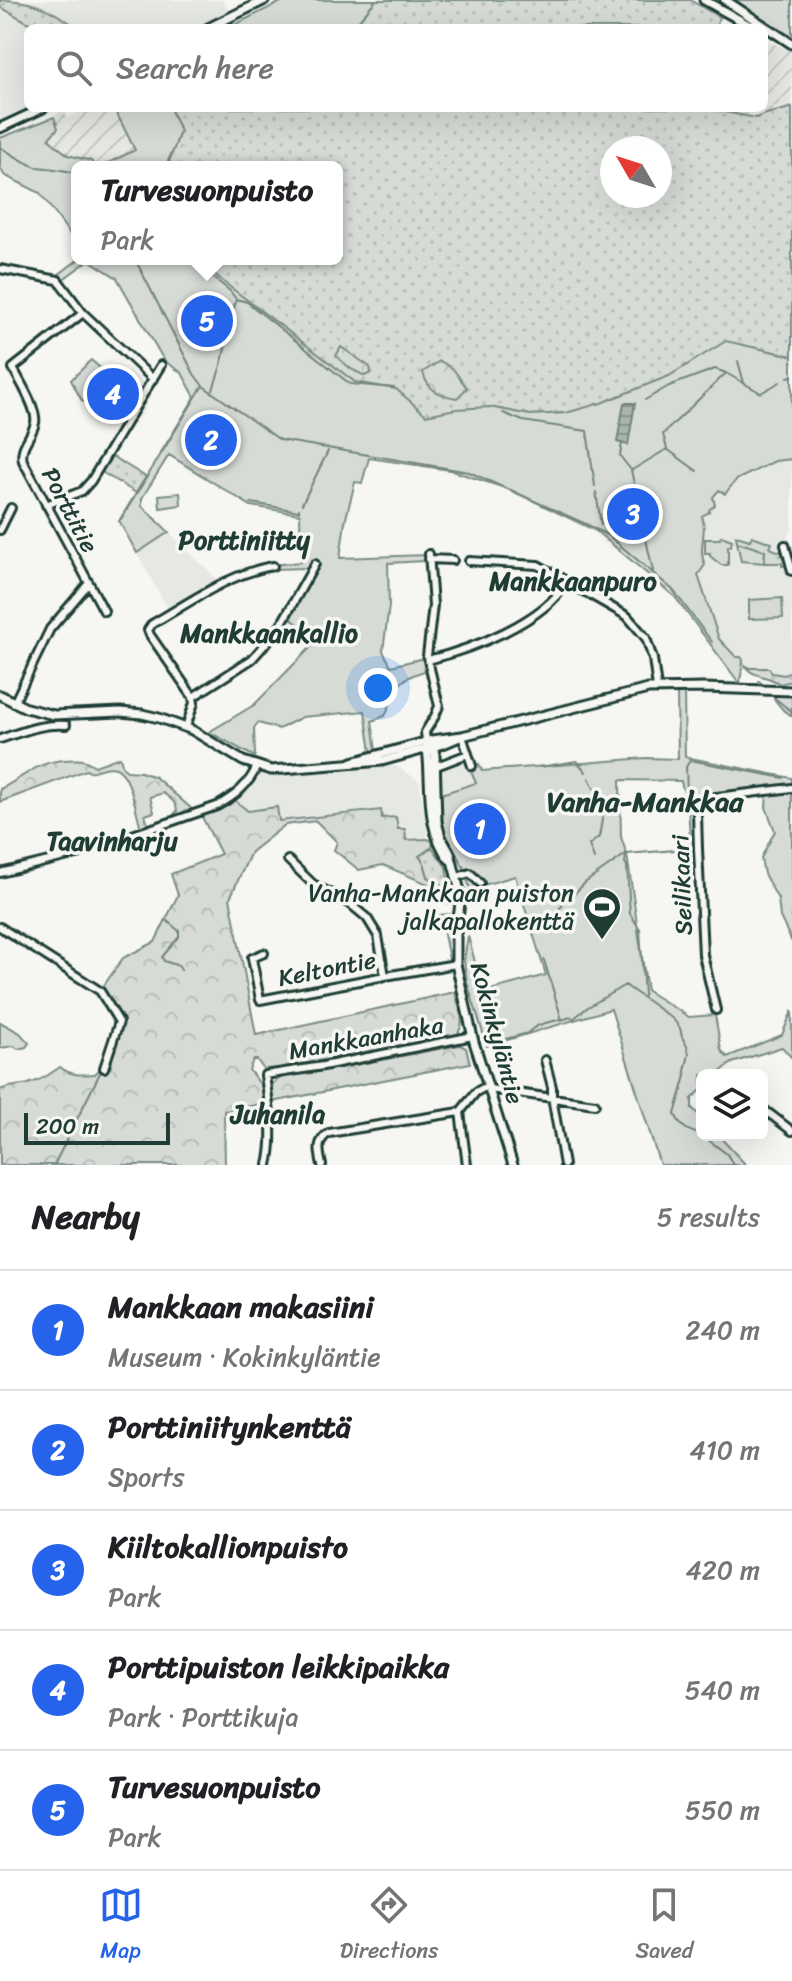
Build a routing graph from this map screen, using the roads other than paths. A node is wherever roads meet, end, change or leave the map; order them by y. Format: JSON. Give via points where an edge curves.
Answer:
{"nodes":[{"id":1,"x":265,"y":0,"type":"edge"},
{"id":2,"x":704,"y":0,"type":"edge"},
{"id":3,"x":725,"y":0,"type":"edge"},
{"id":4,"x":216,"y":24,"type":"edge"},
{"id":5,"x":747,"y":24,"type":"edge"},
{"id":6,"x":761,"y":24,"type":"edge"},
{"id":7,"x":768,"y":29,"type":"edge"},
{"id":8,"x":768,"y":35,"type":"edge"},
{"id":9,"x":792,"y":45,"type":"edge"},
{"id":10,"x":34,"y":112,"type":"edge"},
{"id":11,"x":0,"y":128,"type":"edge"},
{"id":12,"x":1,"y":272,"type":"edge"},
{"id":13,"x":83,"y":313,"type":"junction"},
{"id":14,"x":161,"y":365,"type":"dead end"},
{"id":15,"x":153,"y":379,"type":"junction"},
{"id":16,"x":46,"y":505,"type":"junction"},
{"id":17,"x":11,"y":508,"type":"dead end"},
{"id":18,"x":0,"y":530,"type":"edge"},
{"id":19,"x":785,"y":545,"type":"dead end"},
{"id":20,"x":453,"y":560,"type":"dead end"},
{"id":21,"x":469,"y":561,"type":"dead end"},
{"id":22,"x":315,"y":564,"type":"dead end"},
{"id":23,"x":273,"y":566,"type":"dead end"},
{"id":24,"x":792,"y":571,"type":"edge"},
{"id":25,"x":567,"y":582,"type":"junction"},
{"id":26,"x":89,"y":583,"type":"junction"},
{"id":27,"x":104,"y":611,"type":"dead end"},
{"id":28,"x":428,"y":660,"type":"junction"},
{"id":29,"x":657,"y":688,"type":"junction"},
{"id":30,"x":792,"y":689,"type":"edge"},
{"id":31,"x":193,"y":697,"type":"junction"},
{"id":32,"x":0,"y":698,"type":"edge"},
{"id":33,"x":14,"y":703,"type":"junction"},
{"id":34,"x":66,"y":725,"type":"dead end"},
{"id":35,"x":186,"y":727,"type":"junction"},
{"id":36,"x":462,"y":736,"type":"junction"},
{"id":37,"x":0,"y":739,"type":"edge"},
{"id":38,"x":430,"y":745,"type":"junction"},
{"id":39,"x":468,"y":754,"type":"junction"},
{"id":40,"x":257,"y":766,"type":"junction"},
{"id":41,"x":472,"y":766,"type":"dead end"},
{"id":42,"x":432,"y":767,"type":"junction"},
{"id":43,"x":792,"y":788,"type":"edge"},
{"id":44,"x":288,"y":860,"type":"dead end"},
{"id":45,"x":0,"y":873,"type":"edge"},
{"id":46,"x":457,"y":877,"type":"junction"},
{"id":47,"x":480,"y":883,"type":"dead end"},
{"id":48,"x":0,"y":927,"type":"edge"},
{"id":49,"x":264,"y":953,"type":"dead end"},
{"id":50,"x":456,"y":964,"type":"junction"},
{"id":51,"x":385,"y":976,"type":"junction"},
{"id":52,"x":716,"y":1010,"type":"dead end"},
{"id":53,"x":473,"y":1036,"type":"junction"},
{"id":54,"x":545,"y":1060,"type":"dead end"},
{"id":55,"x":104,"y":1068,"type":"dead end"},
{"id":56,"x":488,"y":1088,"type":"junction"},
{"id":57,"x":552,"y":1097,"type":"junction"},
{"id":58,"x":595,"y":1104,"type":"dead end"},
{"id":59,"x":460,"y":1112,"type":"junction"},
{"id":60,"x":768,"y":1113,"type":"edge"},
{"id":61,"x":792,"y":1131,"type":"edge"},
{"id":62,"x":268,"y":1165,"type":"edge"},
{"id":63,"x":322,"y":1165,"type":"edge"},
{"id":64,"x":467,"y":1165,"type":"edge"},
{"id":65,"x":513,"y":1165,"type":"edge"},
{"id":66,"x":564,"y":1165,"type":"edge"}],
"edges":[{"from":1,"to":4,"type":"main road"},
{"from":2,"to":5,"type":"main road"},
{"from":3,"to":6,"type":"main road"},
{"from":7,"to":9,"type":"main road"},
{"from":8,"to":9,"type":"main road"},
{"from":10,"to":11,"type":"main road"},
{"from":12,"to":13,"type":"street","via":[[54,278]]},
{"from":13,"to":15,"type":"street"},
{"from":13,"to":16,"type":"street","name":"Porttitie","via":[[13,368],[35,415],[21,456]]},
{"from":14,"to":15,"type":"street"},
{"from":15,"to":16,"type":"street","via":[[91,481],[82,491]]},
{"from":16,"to":26,"type":"street","name":"Porttitie"},
{"from":17,"to":18,"type":"street"},
{"from":19,"to":24,"type":"street"},
{"from":20,"to":28,"type":"street","via":[[429,556],[433,605]]},
{"from":21,"to":25,"type":"street","via":[[538,565]]},
{"from":22,"to":31,"type":"street","via":[[278,630],[252,659]]},
{"from":23,"to":31,"type":"street","via":[[237,576],[149,627]]},
{"from":25,"to":28,"type":"street","via":[[532,617]]},
{"from":25,"to":29,"type":"street","via":[[637,625],[653,658]]},
{"from":26,"to":27,"type":"street"},
{"from":26,"to":33,"type":"street","name":"Porttitie","via":[[50,629]]},
{"from":28,"to":38,"type":"street","via":[[439,706],[425,732]]},
{"from":29,"to":30,"type":"main road"},
{"from":29,"to":36,"type":"main road"},
{"from":31,"to":35,"type":"street"},
{"from":32,"to":33,"type":"main road"},
{"from":33,"to":35,"type":"main road","via":[[54,715],[142,714]]},
{"from":34,"to":37,"type":"street","via":[[39,726]]},
{"from":35,"to":40,"type":"main road"},
{"from":36,"to":38,"type":"main road"},
{"from":36,"to":39,"type":"street"},
{"from":38,"to":40,"type":"main road","via":[[350,763]]},
{"from":38,"to":42,"type":"main road","name":"Kokinkyläntie"},
{"from":39,"to":41,"type":"street"},
{"from":39,"to":42,"type":"street"},
{"from":40,"to":45,"type":"street","via":[[246,785],[217,806],[77,854]]},
{"from":42,"to":46,"type":"main road","name":"Kokinkyläntie","via":[[434,830]]},
{"from":43,"to":52,"type":"street","name":"Seilikaari","via":[[708,798],[698,809],[701,936]]},
{"from":44,"to":51,"type":"street","via":[[313,884],[367,918],[378,936]]},
{"from":46,"to":47,"type":"street","via":[[470,873]]},
{"from":46,"to":50,"type":"main road","name":"Kokinkyläntie","via":[[461,900]]},
{"from":48,"to":55,"type":"street","via":[[100,991],[119,1022]]},
{"from":49,"to":51,"type":"street","name":"Keltontie","via":[[252,958],[260,1000]]},
{"from":50,"to":51,"type":"street","name":"Keltontie"},
{"from":50,"to":53,"type":"main road","name":"Kokinkyläntie"},
{"from":53,"to":56,"type":"main road","name":"Kokinkyläntie"},
{"from":53,"to":62,"type":"street","name":"Mankkaanhaka","via":[[265,1075],[272,1128]]},
{"from":54,"to":57,"type":"street"},
{"from":56,"to":57,"type":"street"},
{"from":56,"to":59,"type":"street","via":[[476,1092]]},
{"from":56,"to":65,"type":"main road","name":"Kokinkyläntie"},
{"from":57,"to":58,"type":"street"},
{"from":57,"to":66,"type":"street"},
{"from":59,"to":63,"type":"street","via":[[329,1133],[319,1143]]},
{"from":59,"to":64,"type":"street"},
{"from":60,"to":61,"type":"street"}]}
